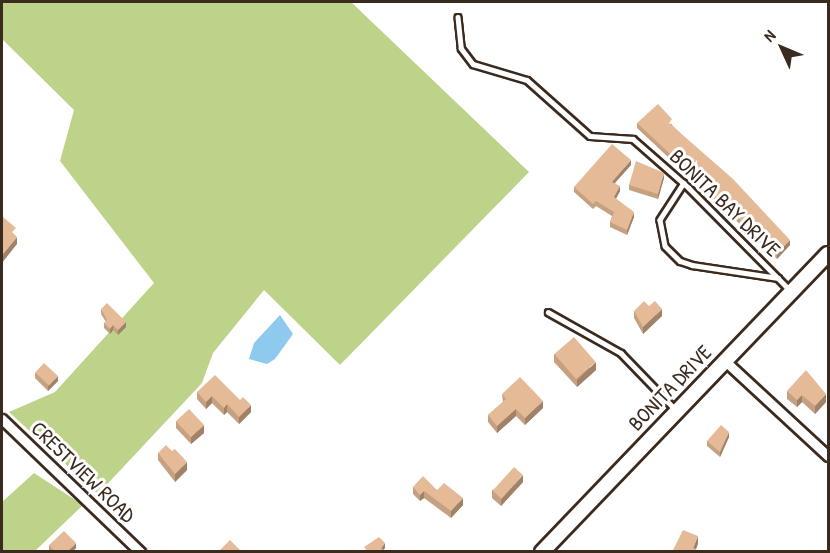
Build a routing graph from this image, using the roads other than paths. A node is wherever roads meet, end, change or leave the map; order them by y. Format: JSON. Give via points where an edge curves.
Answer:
{"nodes":[{"id":1,"x":458,"y":18,"type":"dead end"},
{"id":2,"x":684,"y":183,"type":"junction"},
{"id":3,"x":826,"y":263,"type":"edge"},
{"id":4,"x":778,"y":278,"type":"junction"},
{"id":5,"x":792,"y":292,"type":"junction"},
{"id":6,"x":549,"y":312,"type":"dead end"},
{"id":7,"x":725,"y":361,"type":"junction"},
{"id":8,"x":677,"y":411,"type":"junction"},
{"id":9,"x":2,"y":418,"type":"edge"},
{"id":10,"x":828,"y":456,"type":"edge"},
{"id":11,"x":140,"y":552,"type":"edge"},
{"id":12,"x":542,"y":552,"type":"edge"}],
"edges":[{"from":1,"to":2,"type":"lane","name":"BONITA BAY DRIVE","via":[[461,48],[473,64],[527,80],[590,136],[633,139]]},
{"from":2,"to":4,"type":"lane","name":"BONITA BAY DRIVE"},
{"from":2,"to":4,"type":"lane","via":[[660,220],[665,246],[681,261],[692,265]]},
{"from":3,"to":5,"type":"street","name":"BONITA DRIVE"},
{"from":4,"to":5,"type":"lane","name":"BONITA BAY DRIVE"},
{"from":5,"to":7,"type":"street","name":"BONITA DRIVE"},
{"from":6,"to":8,"type":"lane","via":[[621,353]]},
{"from":7,"to":8,"type":"street","name":"BONITA DRIVE"},
{"from":7,"to":10,"type":"street"},
{"from":8,"to":12,"type":"street","name":"BONITA DRIVE"},
{"from":9,"to":11,"type":"street","name":"CRESTVIEW ROAD"}]}
